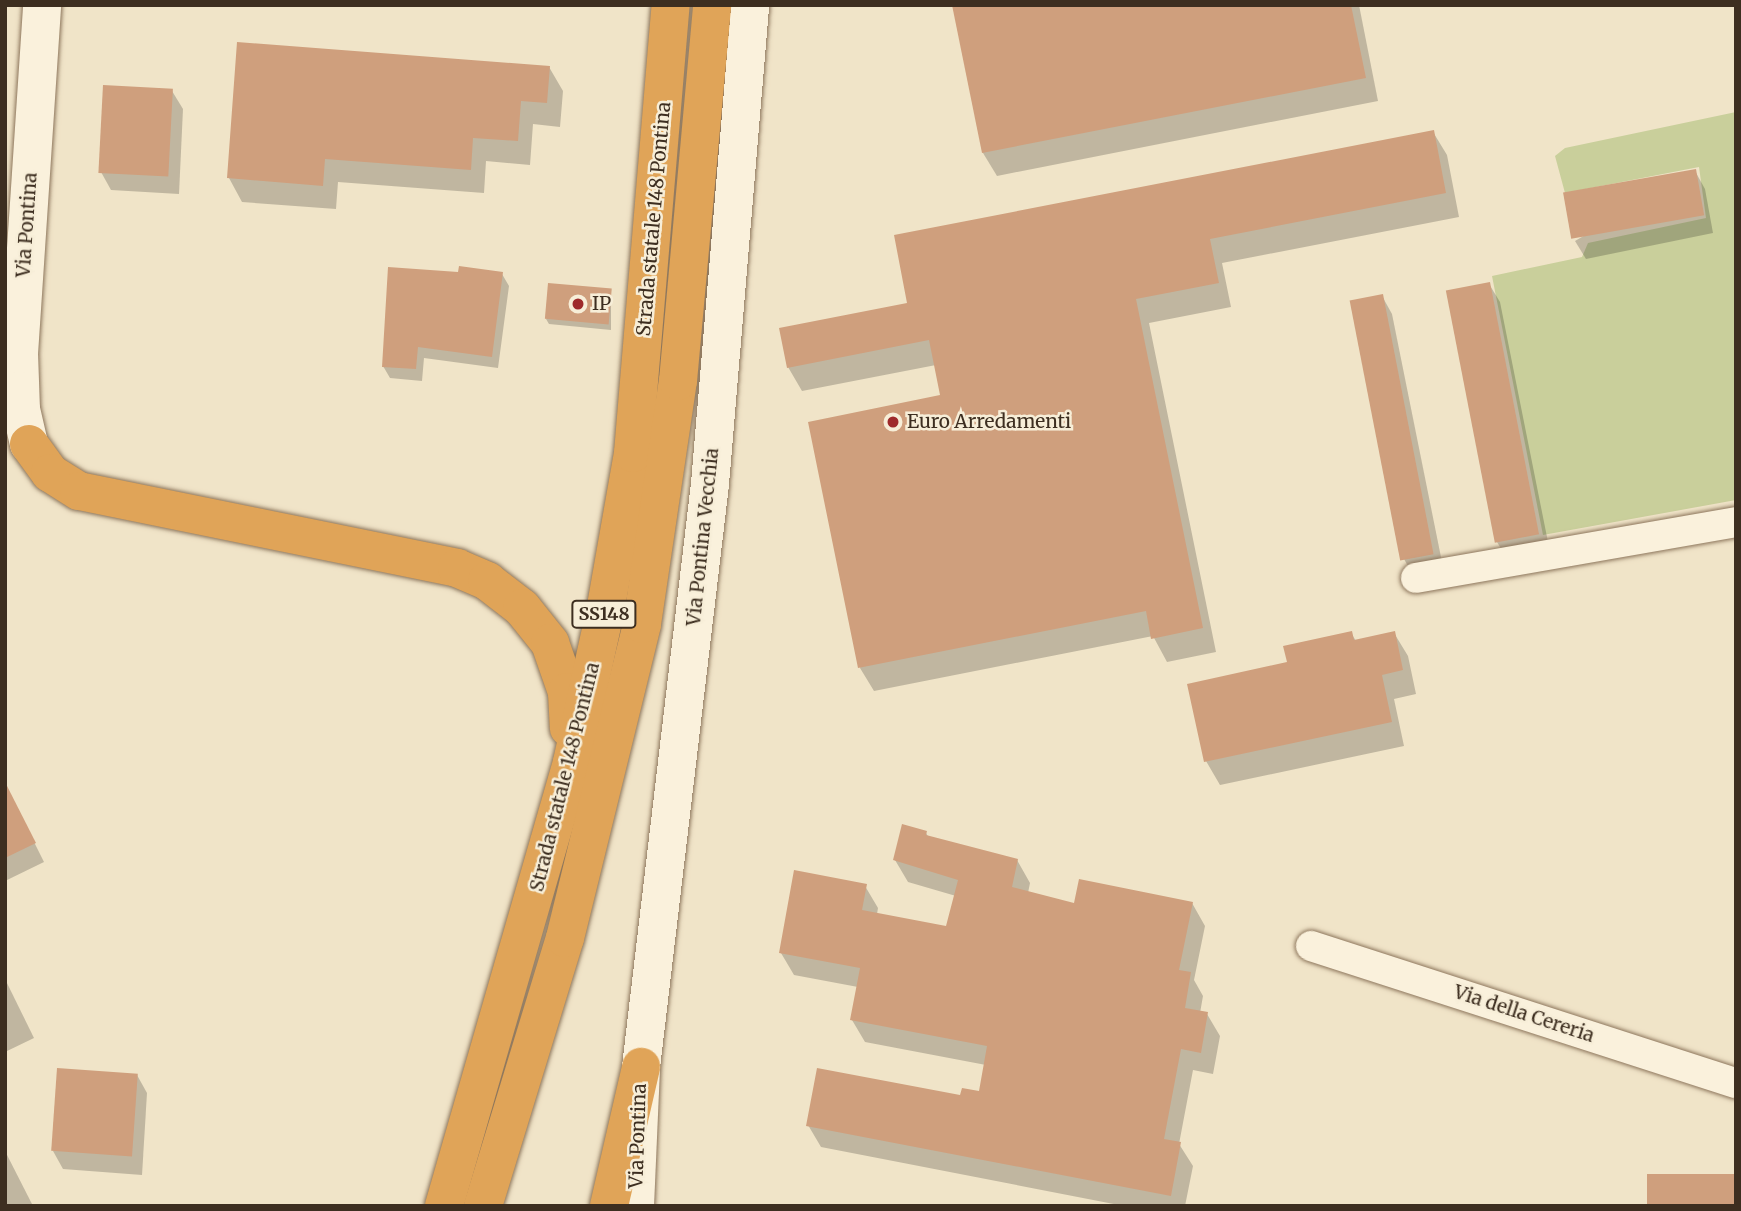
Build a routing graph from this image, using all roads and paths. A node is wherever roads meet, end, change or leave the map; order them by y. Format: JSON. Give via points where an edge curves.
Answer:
{"nodes":[{"id":1,"x":42,"y":5,"type":"edge"},
{"id":2,"x":671,"y":5,"type":"edge"},
{"id":3,"x":712,"y":5,"type":"edge"},
{"id":4,"x":750,"y":5,"type":"edge"},
{"id":5,"x":29,"y":444,"type":"joint"},
{"id":6,"x":1736,"y":522,"type":"edge"},
{"id":7,"x":1416,"y":578,"type":"dead end"},
{"id":8,"x":572,"y":762,"type":"junction"},
{"id":9,"x":1311,"y":946,"type":"dead end"},
{"id":10,"x":641,"y":1067,"type":"junction"},
{"id":11,"x":1736,"y":1083,"type":"edge"},
{"id":12,"x":444,"y":1206,"type":"edge"},
{"id":13,"x":483,"y":1206,"type":"edge"},
{"id":14,"x":608,"y":1206,"type":"edge"},
{"id":15,"x":635,"y":1206,"type":"edge"}],
"edges":[{"from":1,"to":5,"type":"street","name":"Via Pontina","via":[[19,354],[21,410]]},
{"from":2,"to":8,"type":"highway","name":"Strada statale 148 Pontina","number":"SS148","via":[[633,453]]},
{"from":3,"to":13,"type":"highway","name":"Strada statale 148 Pontina","number":"SS148","via":[[679,369],[642,625],[565,937]]},
{"from":4,"to":10,"type":"street","name":"Via Pontina Vecchia","via":[[710,484]]},
{"from":5,"to":8,"type":"highway","via":[[50,473],[79,491],[457,568],[487,581],[522,608],[550,643],[567,692]]},
{"from":6,"to":7,"type":"street"},
{"from":8,"to":12,"type":"highway","name":"Strada statale 148 Pontina","number":"SS148"},
{"from":9,"to":11,"type":"street","name":"Via della Cereria"},
{"from":10,"to":14,"type":"highway"},
{"from":10,"to":15,"type":"street","name":"Via Pontina"}]}
